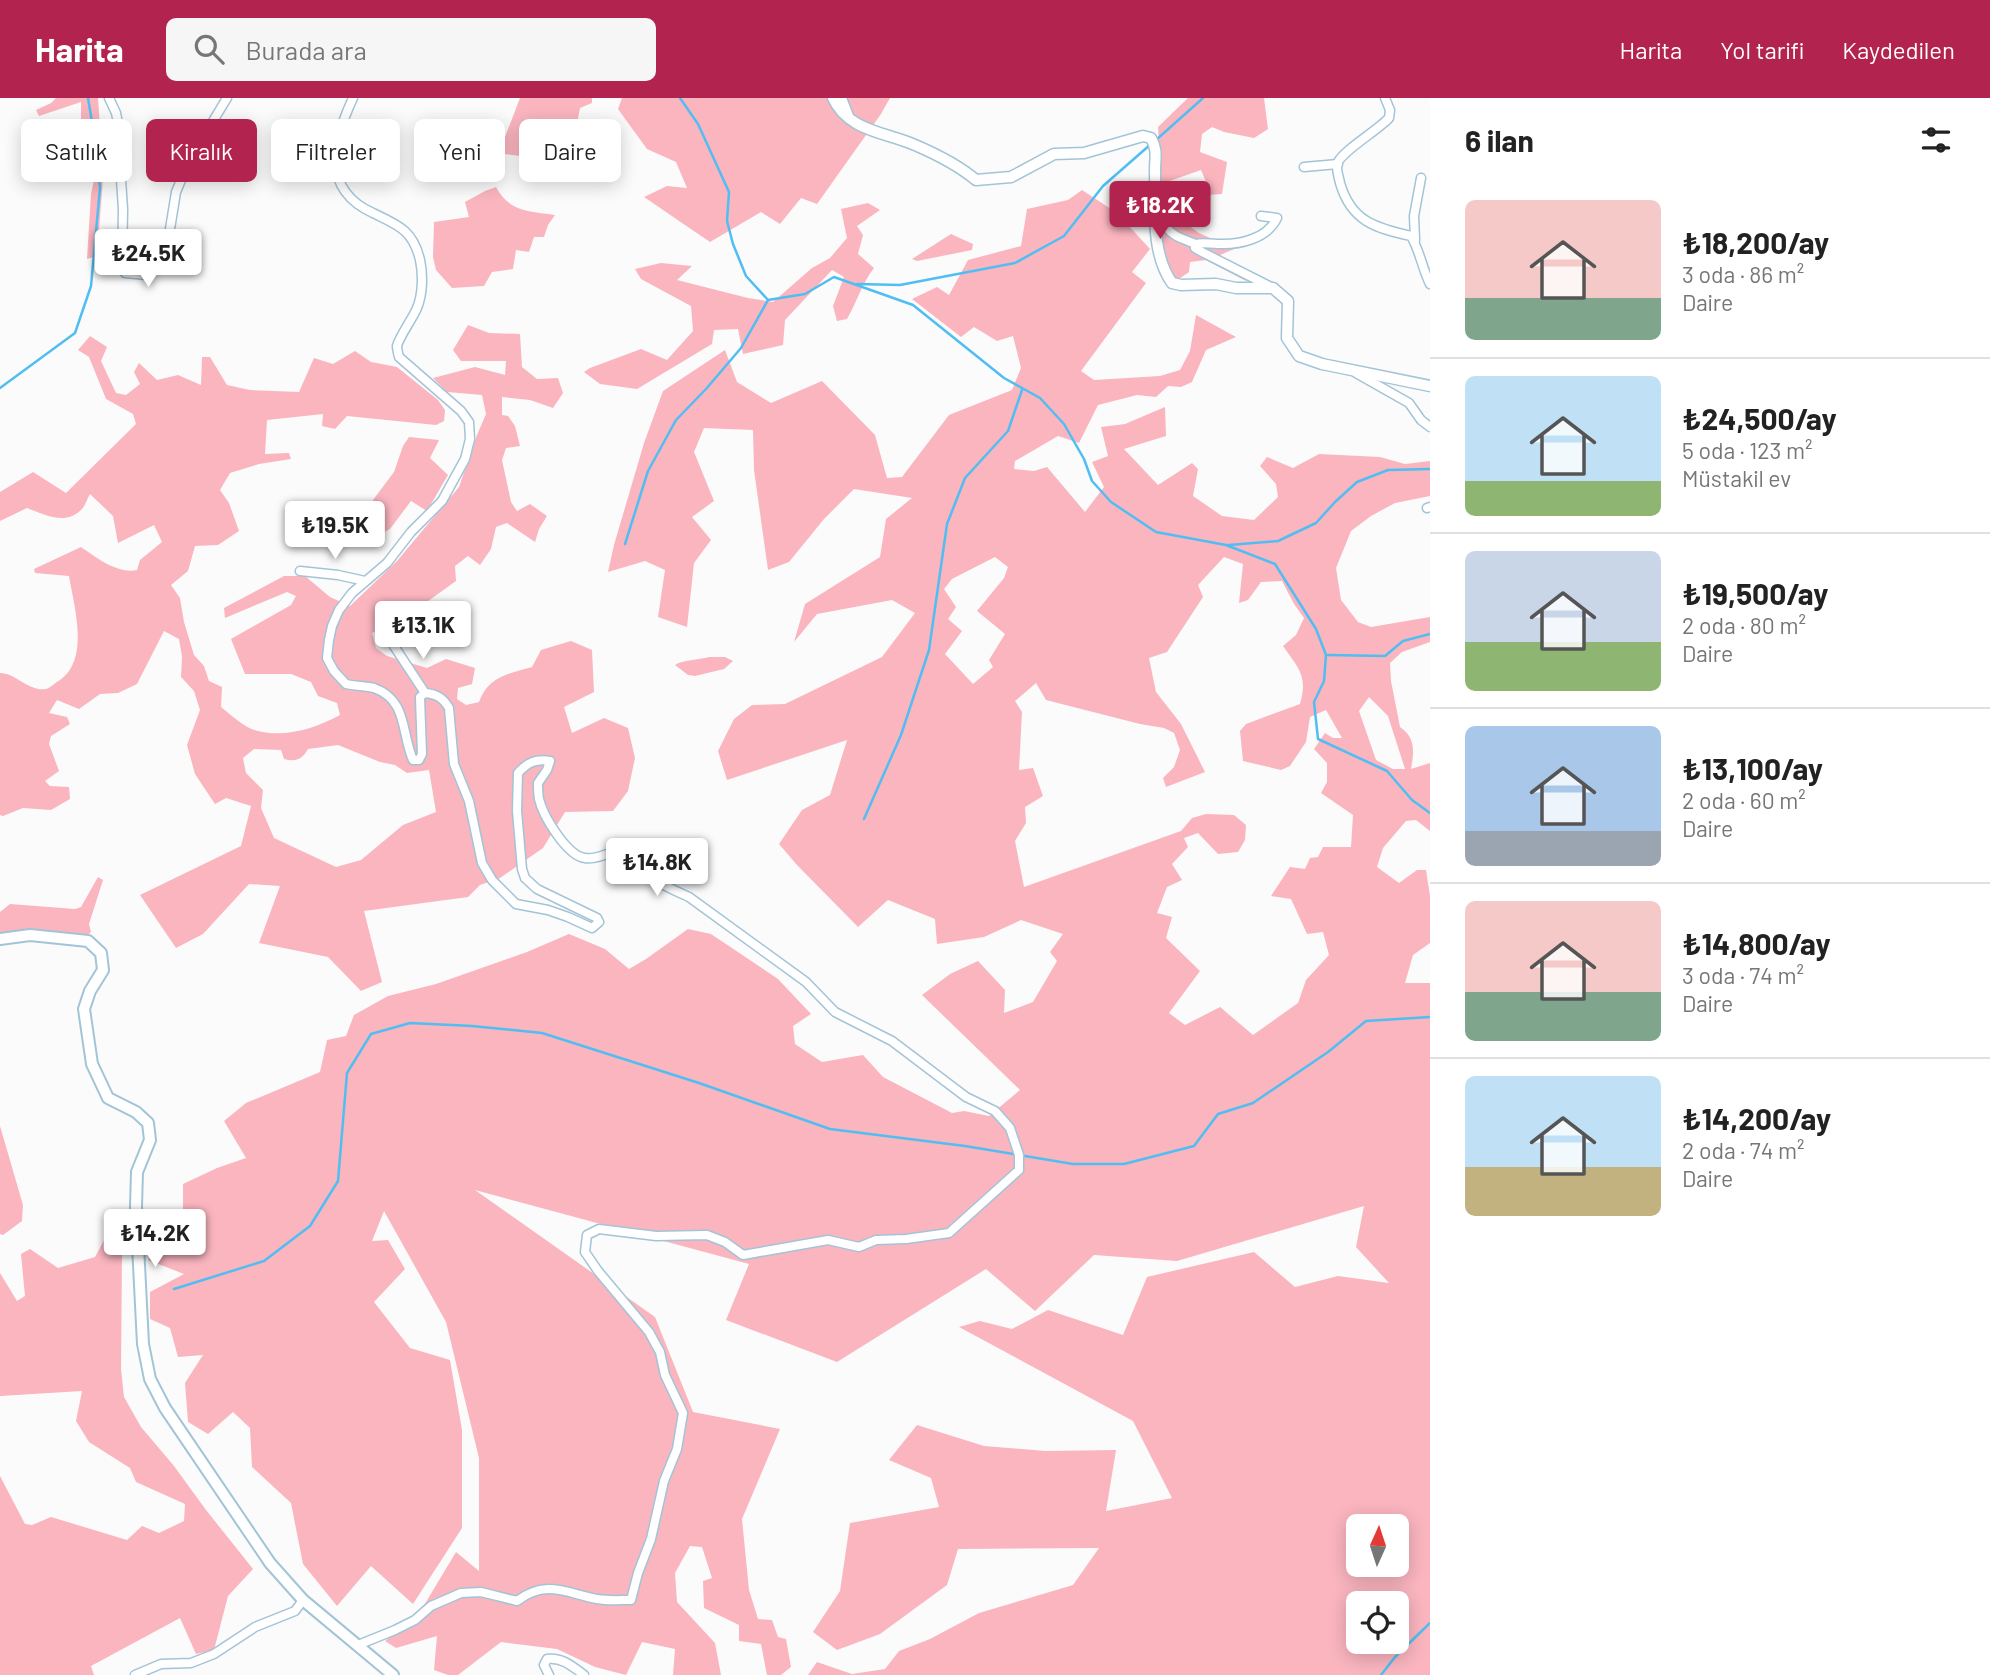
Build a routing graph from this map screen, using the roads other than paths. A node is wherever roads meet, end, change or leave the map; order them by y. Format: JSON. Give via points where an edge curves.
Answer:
{"nodes":[{"id":1,"x":109,"y":98,"type":"edge"},
{"id":2,"x":227,"y":98,"type":"edge"},
{"id":3,"x":353,"y":98,"type":"edge"},
{"id":4,"x":833,"y":98,"type":"edge"},
{"id":5,"x":842,"y":98,"type":"edge"},
{"id":6,"x":1385,"y":98,"type":"edge"},
{"id":7,"x":850,"y":119,"type":"junction"},
{"id":8,"x":1338,"y":164,"type":"junction"},
{"id":9,"x":1304,"y":167,"type":"dead end"},
{"id":10,"x":1421,"y":178,"type":"dead end"},
{"id":11,"x":1156,"y":201,"type":"junction"},
{"id":12,"x":1261,"y":216,"type":"dead end"},
{"id":13,"x":1415,"y":243,"type":"junction"},
{"id":14,"x":1196,"y":244,"type":"junction"},
{"id":15,"x":1430,"y":284,"type":"edge"},
{"id":16,"x":1273,"y":288,"type":"junction"},
{"id":17,"x":1350,"y":370,"type":"junction"},
{"id":18,"x":1430,"y":386,"type":"edge"},
{"id":19,"x":1430,"y":427,"type":"edge"},
{"id":20,"x":300,"y":571,"type":"dead end"},
{"id":21,"x":365,"y":581,"type":"junction"},
{"id":22,"x":394,"y":646,"type":"dead end"},
{"id":23,"x":425,"y":693,"type":"junction"},
{"id":24,"x":0,"y":939,"type":"edge"},
{"id":25,"x":303,"y":1600,"type":"junction"},
{"id":26,"x":358,"y":1645,"type":"junction"},
{"id":27,"x":569,"y":1664,"type":"junction"},
{"id":28,"x":135,"y":1675,"type":"edge"},
{"id":29,"x":393,"y":1675,"type":"edge"},
{"id":30,"x":549,"y":1675,"type":"edge"},
{"id":31,"x":573,"y":1675,"type":"edge"},
{"id":32,"x":584,"y":1675,"type":"edge"}],
"edges":[{"from":1,"to":2,"type":"street","via":[[120,133],[122,266],[125,274],[147,275],[175,251],[170,229],[176,192]]},
{"from":3,"to":21,"type":"street","via":[[338,140],[335,170],[343,190],[357,204],[392,220],[414,242],[421,290],[397,346],[399,356],[461,411],[469,422],[470,439],[466,459],[442,501]]},
{"from":4,"to":7,"type":"street"},
{"from":5,"to":7,"type":"street"},
{"from":6,"to":8,"type":"street","via":[[1388,118]]},
{"from":7,"to":11,"type":"street","via":[[914,144],[976,180],[1011,177],[1055,154],[1084,153],[1143,136],[1151,138],[1156,148]]},
{"from":8,"to":9,"type":"street"},
{"from":8,"to":13,"type":"street","via":[[1342,188],[1356,215],[1371,225],[1410,236]]},
{"from":10,"to":13,"type":"street"},
{"from":11,"to":14,"type":"street","via":[[1174,235]]},
{"from":11,"to":16,"type":"street","via":[[1158,253],[1172,283]]},
{"from":12,"to":14,"type":"street","via":[[1277,218],[1273,226],[1250,240]]},
{"from":13,"to":15,"type":"street"},
{"from":14,"to":16,"type":"street","via":[[1202,253]]},
{"from":16,"to":17,"type":"street","via":[[1288,301],[1287,338],[1299,356]]},
{"from":17,"to":18,"type":"street"},
{"from":17,"to":19,"type":"street","via":[[1409,404]]},
{"from":20,"to":21,"type":"street"},
{"from":21,"to":23,"type":"street","via":[[339,610],[327,658],[346,684],[371,687],[396,702],[413,760],[422,754],[419,712],[420,697]]},
{"from":22,"to":23,"type":"street"},
{"from":23,"to":26,"type":"street","via":[[435,694],[449,708],[454,764],[469,801],[482,863],[508,898],[592,928],[599,922],[524,878],[518,773],[526,764],[550,761],[538,783],[539,799],[569,850],[582,858],[618,851],[629,856],[649,876],[690,897],[806,982],[835,1012],[892,1041],[966,1097],[995,1111],[1010,1128],[1019,1170],[949,1233],[876,1240],[859,1247],[828,1240],[743,1255],[707,1235],[656,1236],[599,1229],[587,1235],[585,1252],[649,1332],[682,1412],[677,1449],[631,1600],[599,1600],[543,1588],[517,1601],[481,1592],[461,1593]]},
{"from":24,"to":25,"type":"main road","via":[[30,935],[88,942],[101,953],[103,970],[83,1009],[92,1064],[108,1098],[149,1123],[149,1140],[137,1172],[136,1206],[143,1344],[150,1379],[210,1477],[270,1563]]},
{"from":25,"to":26,"type":"main road"},
{"from":25,"to":28,"type":"street","via":[[295,1611],[256,1627],[214,1654],[191,1663],[162,1664]]},
{"from":26,"to":29,"type":"main road"},
{"from":27,"to":30,"type":"street","via":[[547,1659],[544,1665]]},
{"from":27,"to":31,"type":"street"},
{"from":27,"to":32,"type":"street"}]}
